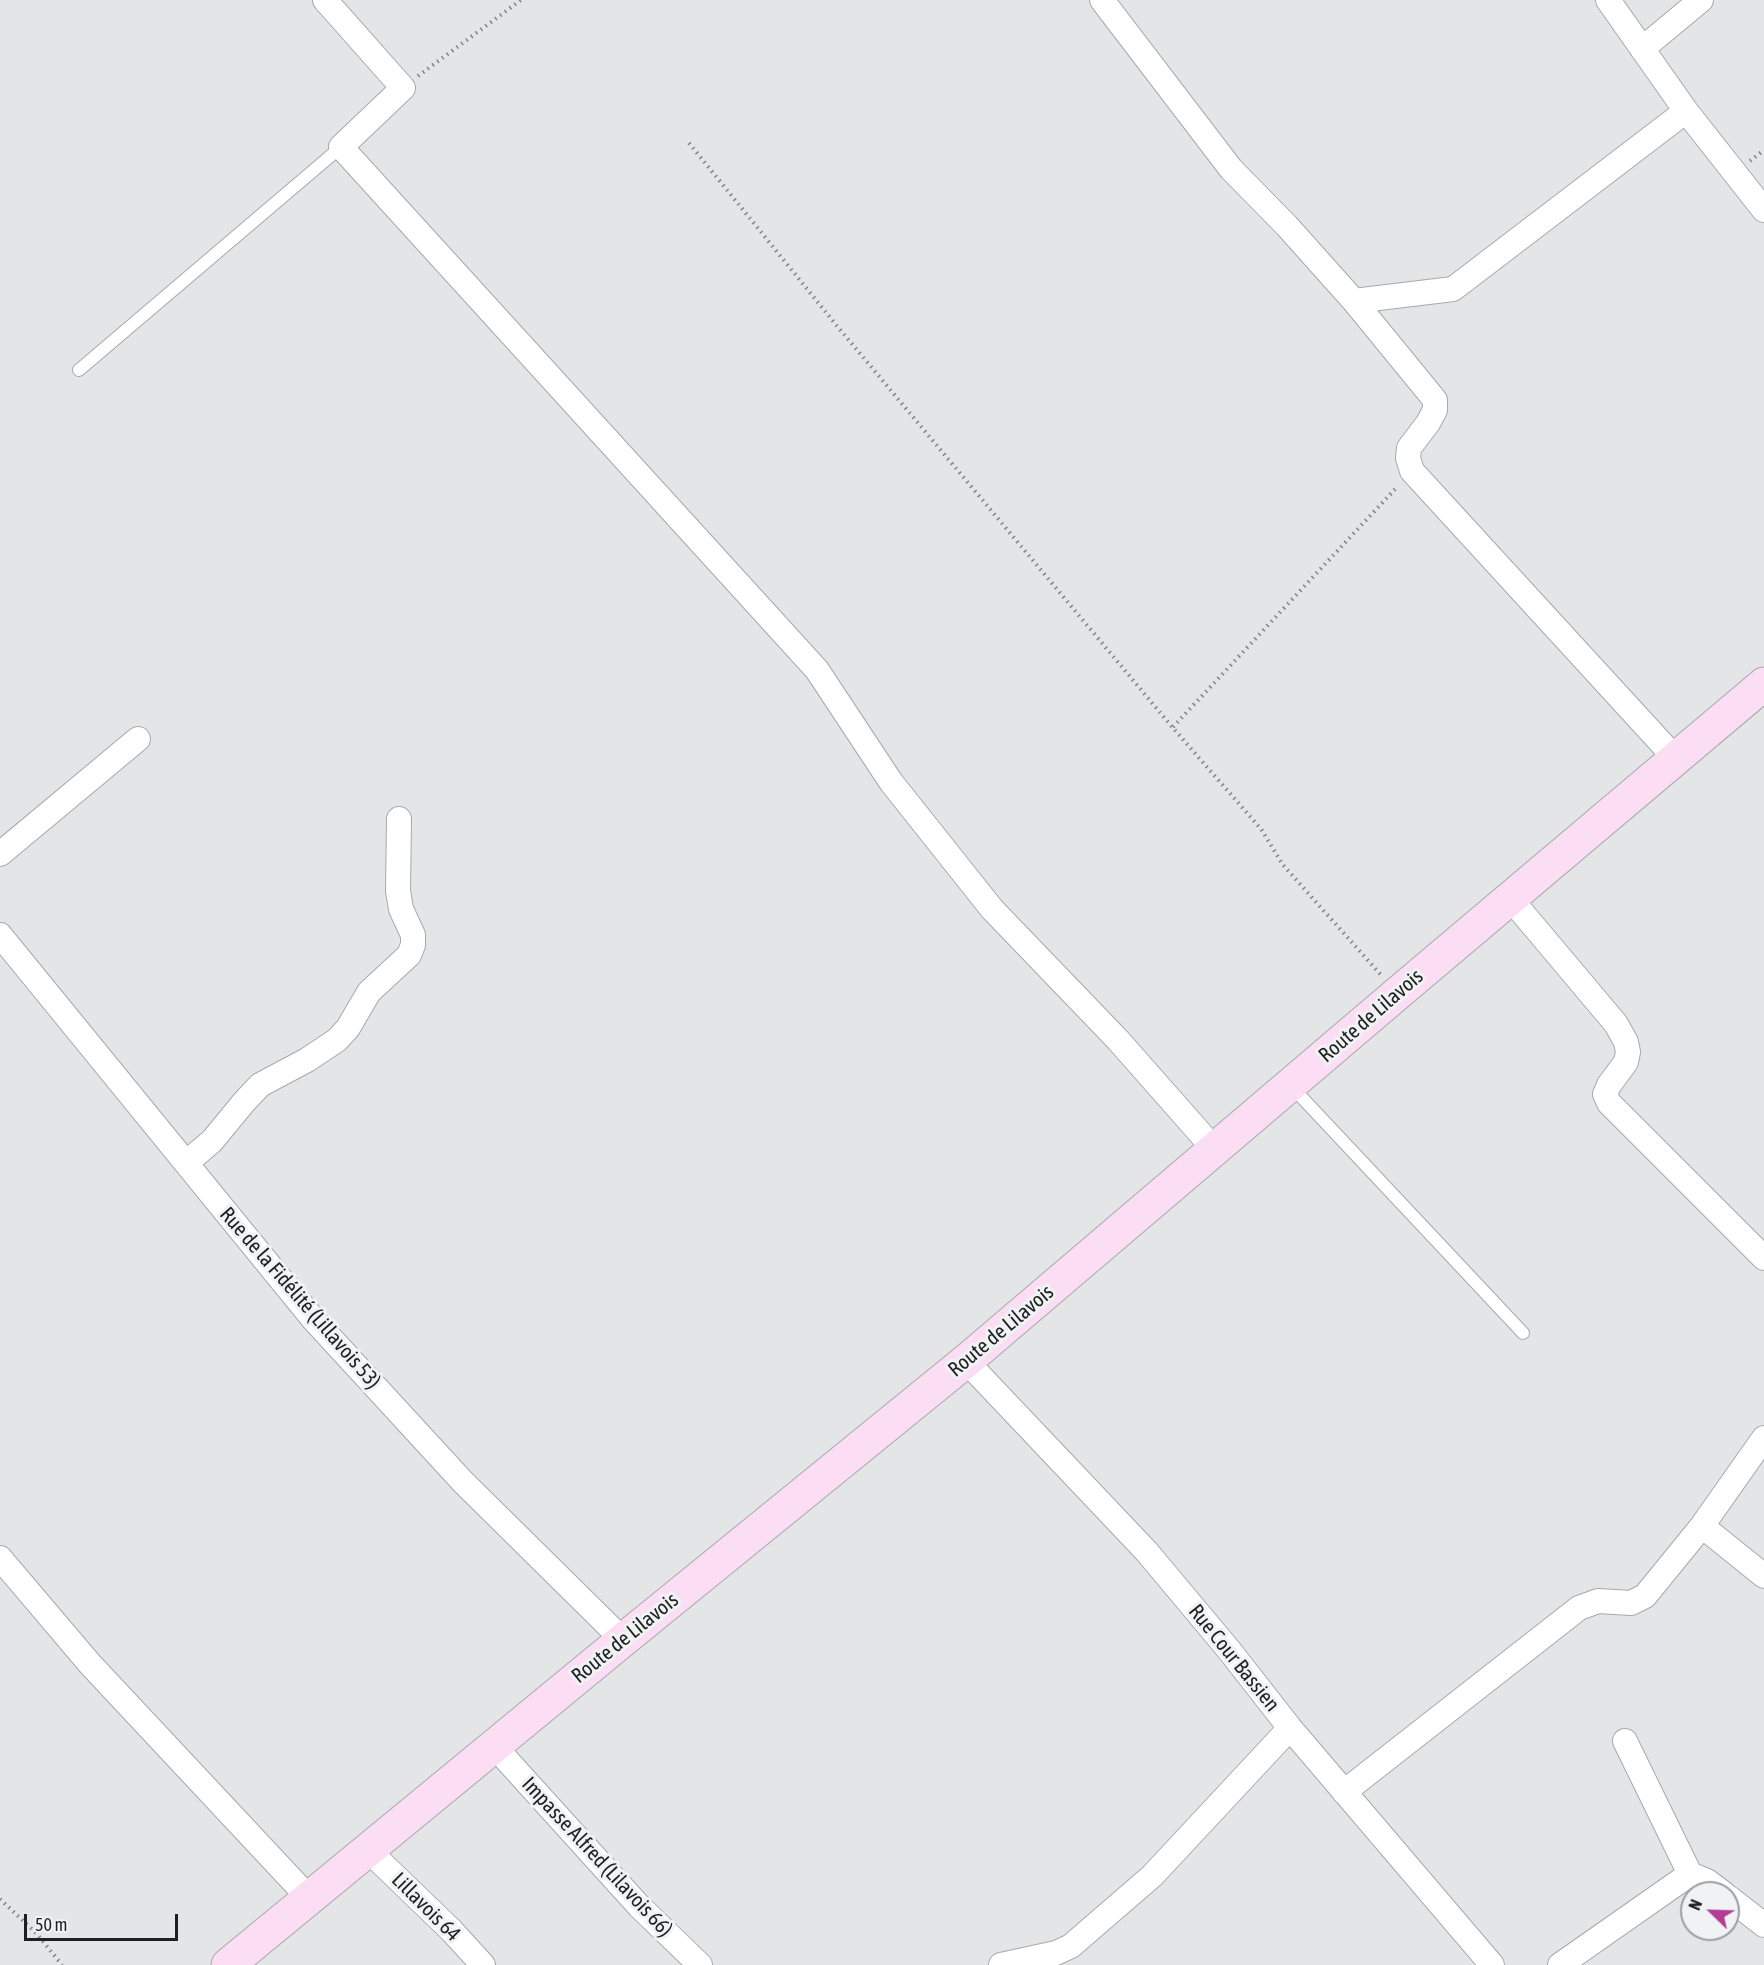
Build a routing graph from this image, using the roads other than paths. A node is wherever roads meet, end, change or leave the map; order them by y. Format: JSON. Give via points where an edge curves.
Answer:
{"nodes":[{"id":1,"x":325,"y":0,"type":"edge"},
{"id":2,"x":1102,"y":0,"type":"edge"},
{"id":3,"x":1608,"y":0,"type":"edge"},
{"id":4,"x":1701,"y":0,"type":"edge"},
{"id":5,"x":1642,"y":49,"type":"junction"},
{"id":6,"x":1686,"y":111,"type":"junction"},
{"id":7,"x":341,"y":147,"type":"junction"},
{"id":8,"x":1764,"y":210,"type":"edge"},
{"id":9,"x":1354,"y":301,"type":"junction"},
{"id":10,"x":79,"y":370,"type":"dead end"},
{"id":11,"x":1764,"y":684,"type":"edge"},
{"id":12,"x":138,"y":739,"type":"dead end"},
{"id":13,"x":1676,"y":759,"type":"junction"},
{"id":14,"x":399,"y":819,"type":"dead end"},
{"id":15,"x":0,"y":854,"type":"edge"},
{"id":16,"x":1510,"y":898,"type":"junction"},
{"id":17,"x":0,"y":935,"type":"edge"},
{"id":18,"x":1290,"y":1086,"type":"junction"},
{"id":19,"x":1215,"y":1150,"type":"junction"},
{"id":20,"x":186,"y":1163,"type":"junction"},
{"id":21,"x":1764,"y":1258,"type":"edge"},
{"id":22,"x":1523,"y":1333,"type":"dead end"},
{"id":23,"x":966,"y":1361,"type":"junction"},
{"id":24,"x":1764,"y":1438,"type":"edge"},
{"id":25,"x":1702,"y":1526,"type":"junction"},
{"id":26,"x":0,"y":1558,"type":"edge"},
{"id":27,"x":1764,"y":1576,"type":"edge"},
{"id":28,"x":622,"y":1640,"type":"junction"},
{"id":29,"x":1290,"y":1728,"type":"junction"},
{"id":30,"x":1625,"y":1741,"type":"dead end"},
{"id":31,"x":495,"y":1747,"type":"junction"},
{"id":32,"x":1344,"y":1792,"type":"junction"},
{"id":33,"x":368,"y":1850,"type":"junction"},
{"id":34,"x":1690,"y":1874,"type":"junction"},
{"id":35,"x":1707,"y":1881,"type":"edge"},
{"id":36,"x":309,"y":1898,"type":"junction"},
{"id":37,"x":1740,"y":1906,"type":"edge"},
{"id":38,"x":1764,"y":1925,"type":"edge"},
{"id":39,"x":228,"y":1965,"type":"edge"},
{"id":40,"x":483,"y":1965,"type":"edge"},
{"id":41,"x":700,"y":1965,"type":"edge"},
{"id":42,"x":1001,"y":1965,"type":"edge"},
{"id":43,"x":1492,"y":1965,"type":"edge"},
{"id":44,"x":1560,"y":1965,"type":"edge"}],
"edges":[{"from":1,"to":7,"type":"street","via":[[403,88]]},
{"from":2,"to":9,"type":"street","via":[[1231,169]]},
{"from":3,"to":5,"type":"street"},
{"from":4,"to":5,"type":"street"},
{"from":5,"to":6,"type":"street"},
{"from":6,"to":8,"type":"street"},
{"from":6,"to":9,"type":"street","via":[[1453,289]]},
{"from":7,"to":10,"type":"lane"},
{"from":7,"to":19,"type":"street","via":[[817,670],[891,782],[992,909],[1118,1040]]},
{"from":9,"to":13,"type":"street","via":[[1436,400],[1435,410],[1409,448],[1412,471]]},
{"from":11,"to":13,"type":"main road","name":"Route de Lilavois"},
{"from":12,"to":15,"type":"street"},
{"from":13,"to":16,"type":"main road","name":"Route de Lilavois"},
{"from":14,"to":20,"type":"street","via":[[398,891],[413,936],[409,955],[369,992],[337,1040],[260,1085],[212,1141]]},
{"from":16,"to":18,"type":"main road","name":"Route de Lilavois"},
{"from":16,"to":21,"type":"street","via":[[1616,1024],[1626,1042],[1626,1062],[1605,1094],[1609,1103]]},
{"from":17,"to":20,"type":"street","name":"Rue de la Fidélité (Lillavois 53)"},
{"from":18,"to":19,"type":"main road","name":"Route de Lilavois"},
{"from":18,"to":22,"type":"lane"},
{"from":19,"to":23,"type":"main road","name":"Route de Lilavois"},
{"from":20,"to":28,"type":"street","name":"Rue de la Fidélité (Lillavois 53)","via":[[314,1320],[463,1482]]},
{"from":23,"to":28,"type":"main road","name":"Route de Lilavois"},
{"from":23,"to":29,"type":"street","name":"Rue Cour Bassien","via":[[1147,1552]]},
{"from":24,"to":25,"type":"street"},
{"from":25,"to":27,"type":"street"},
{"from":25,"to":32,"type":"street","via":[[1645,1596],[1631,1603],[1598,1601],[1579,1608]]},
{"from":26,"to":36,"type":"street","via":[[90,1664]]},
{"from":28,"to":31,"type":"main road","name":"Route de Lilavois"},
{"from":29,"to":32,"type":"street","name":"Rue Cour Bassien"},
{"from":29,"to":42,"type":"street","via":[[1152,1876],[1071,1946]]},
{"from":30,"to":34,"type":"street"},
{"from":31,"to":33,"type":"main road","name":"Route de Lilavois"},
{"from":31,"to":41,"type":"street","name":"Impasse Alfred (Lilavois 66)","via":[[639,1906]]},
{"from":32,"to":43,"type":"street","name":"Rue Cour Bassien"},
{"from":33,"to":36,"type":"main road","name":"Route de Lilavois"},
{"from":33,"to":40,"type":"street","name":"Lillavois 64"},
{"from":34,"to":35,"type":"street"},
{"from":34,"to":44,"type":"street"},
{"from":36,"to":39,"type":"main road","name":"Route de Lilavois"},
{"from":37,"to":38,"type":"street"}]}
